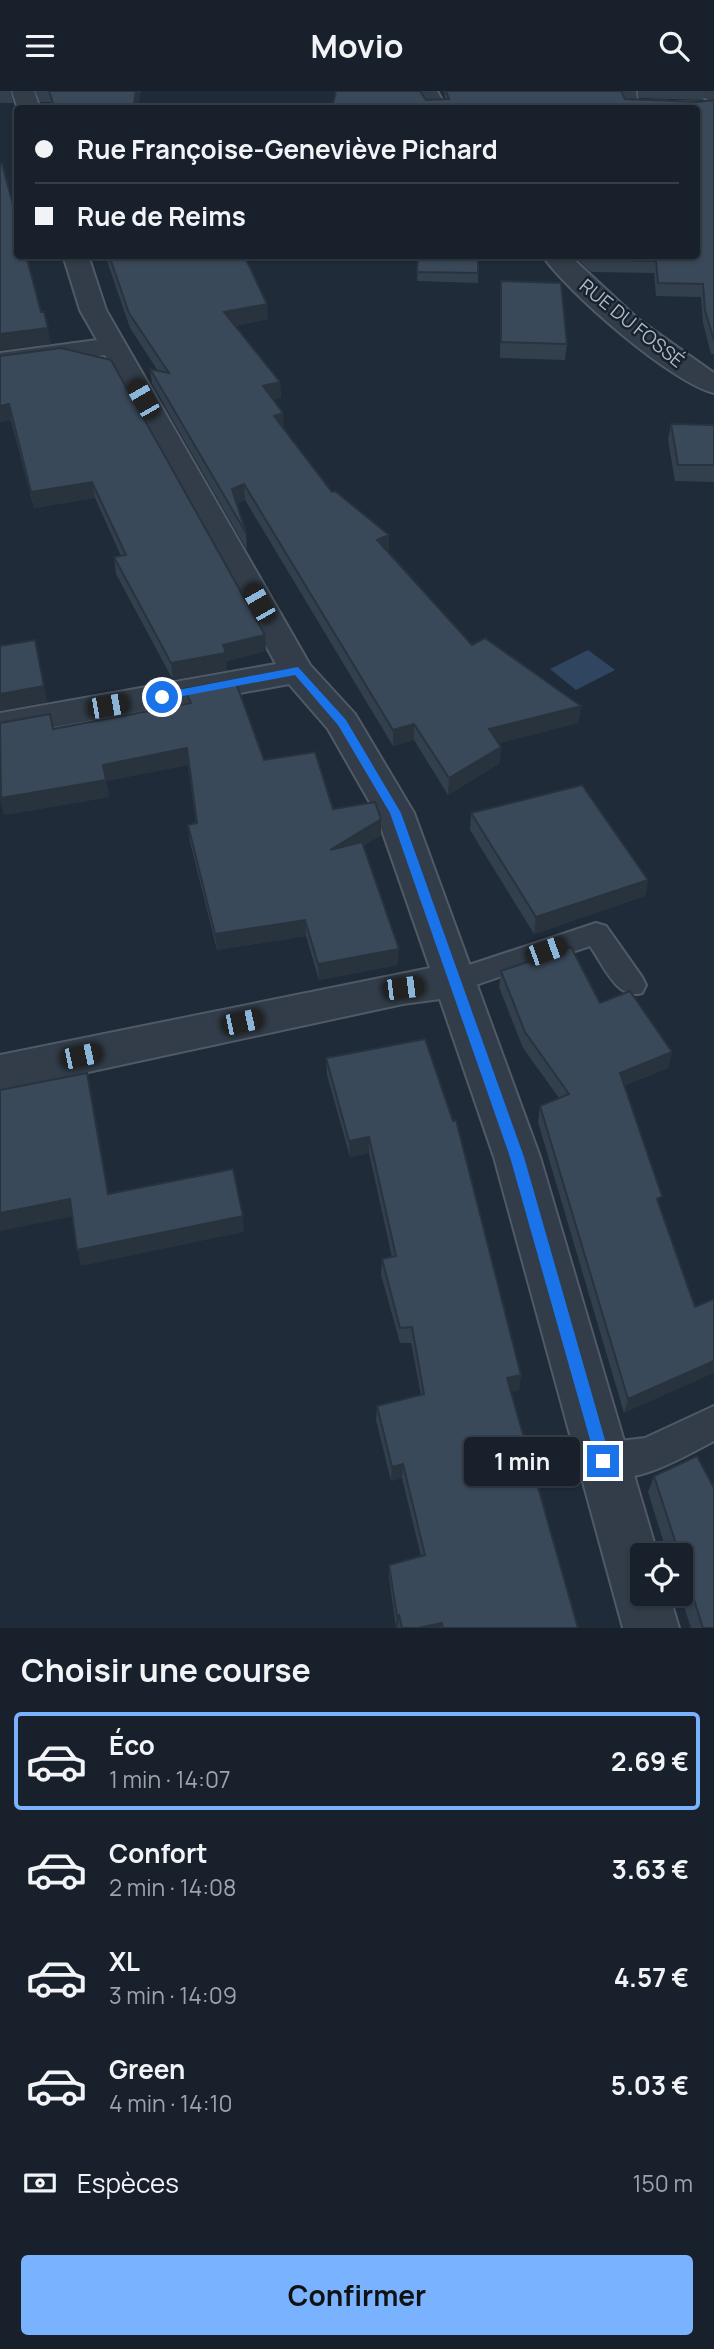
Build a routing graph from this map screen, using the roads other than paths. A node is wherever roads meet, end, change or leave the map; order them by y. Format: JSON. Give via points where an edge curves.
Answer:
{"nodes":[{"id":1,"x":704,"y":91,"type":"edge"},
{"id":2,"x":714,"y":96,"type":"edge"},
{"id":3,"x":76,"y":259,"type":"edge"},
{"id":4,"x":558,"y":259,"type":"edge"},
{"id":5,"x":113,"y":346,"type":"junction"},
{"id":6,"x":0,"y":361,"type":"edge"},
{"id":7,"x":714,"y":384,"type":"edge"},
{"id":8,"x":298,"y":671,"type":"junction"},
{"id":9,"x":0,"y":725,"type":"edge"},
{"id":10,"x":455,"y":981,"type":"junction"},
{"id":11,"x":632,"y":985,"type":"dead end"},
{"id":12,"x":0,"y":1073,"type":"edge"},
{"id":13,"x":714,"y":1423,"type":"edge"},
{"id":14,"x":603,"y":1461,"type":"junction"},
{"id":15,"x":651,"y":1628,"type":"edge"}],
"edges":[{"from":1,"to":2,"type":"street"},
{"from":3,"to":5,"type":"street","via":[[93,310]]},
{"from":4,"to":7,"type":"street","name":"RUE DU FOSSÉ","via":[[587,290]]},
{"from":5,"to":6,"type":"street"},
{"from":5,"to":8,"type":"street"},
{"from":8,"to":9,"type":"street"},
{"from":8,"to":10,"type":"street","via":[[342,722],[396,813]]},
{"from":10,"to":11,"type":"lane","via":[[596,933]]},
{"from":10,"to":12,"type":"street"},
{"from":10,"to":14,"type":"street","via":[[517,1157]]},
{"from":13,"to":14,"type":"lane","via":[[648,1455]]},
{"from":14,"to":15,"type":"street"}]}
